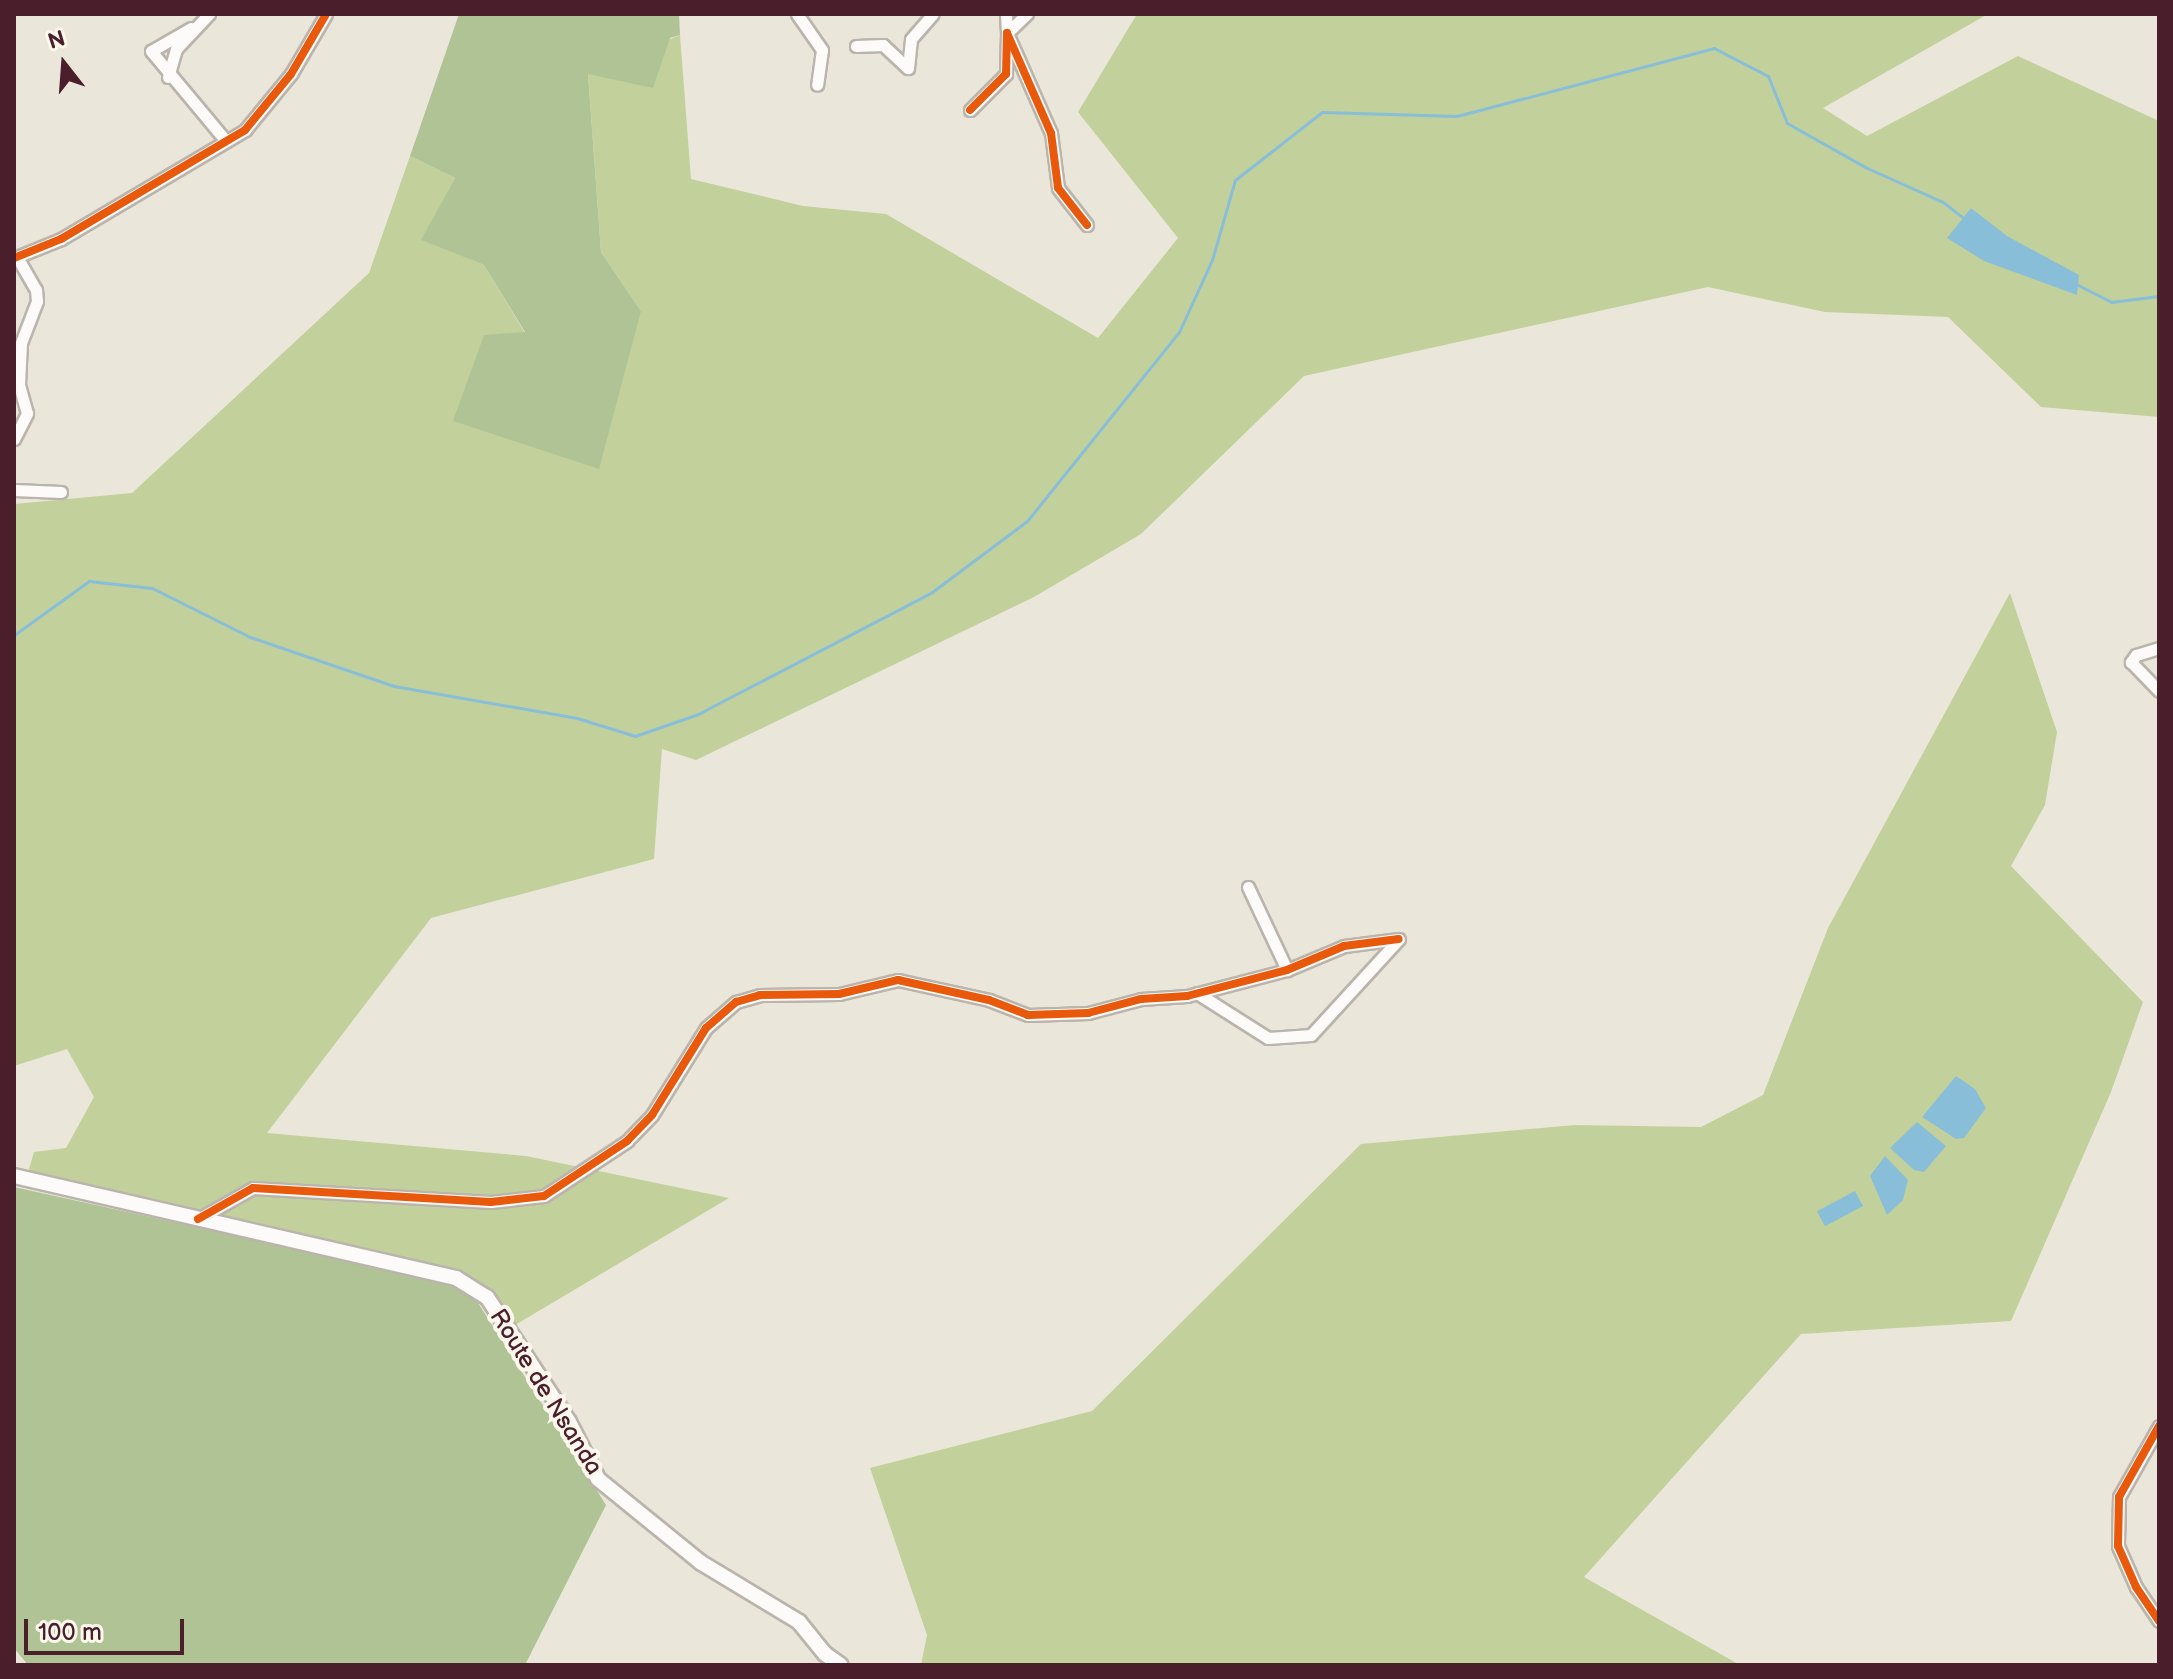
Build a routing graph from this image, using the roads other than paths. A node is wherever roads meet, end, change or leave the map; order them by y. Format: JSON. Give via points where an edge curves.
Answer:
{"nodes":[{"id":1,"x":209,"y":14,"type":"edge"},
{"id":2,"x":326,"y":14,"type":"edge"},
{"id":3,"x":797,"y":14,"type":"edge"},
{"id":4,"x":933,"y":14,"type":"edge"},
{"id":5,"x":1006,"y":14,"type":"edge"},
{"id":6,"x":1027,"y":14,"type":"edge"},
{"id":7,"x":191,"y":28,"type":"junction"},
{"id":8,"x":1007,"y":33,"type":"junction"},
{"id":9,"x":856,"y":46,"type":"dead end"},
{"id":10,"x":168,"y":77,"type":"junction"},
{"id":11,"x":817,"y":85,"type":"dead end"},
{"id":12,"x":970,"y":110,"type":"dead end"},
{"id":13,"x":226,"y":141,"type":"junction"},
{"id":14,"x":1087,"y":225,"type":"dead end"},
{"id":15,"x":16,"y":258,"type":"edge"},
{"id":16,"x":14,"y":439,"type":"edge"},
{"id":17,"x":14,"y":490,"type":"edge"},
{"id":18,"x":61,"y":492,"type":"dead end"},
{"id":19,"x":2159,"y":648,"type":"edge"},
{"id":20,"x":2159,"y":691,"type":"edge"},
{"id":21,"x":1248,"y":887,"type":"dead end"},
{"id":22,"x":1287,"y":970,"type":"junction"},
{"id":23,"x":1197,"y":993,"type":"junction"},
{"id":24,"x":14,"y":1176,"type":"edge"},
{"id":25,"x":198,"y":1219,"type":"junction"},
{"id":26,"x":2159,"y":1426,"type":"edge"},
{"id":27,"x":2159,"y":1621,"type":"edge"},
{"id":28,"x":841,"y":1665,"type":"edge"}],
"edges":[{"from":1,"to":7,"type":"street"},
{"from":2,"to":13,"type":"street","via":[[261,114]]},
{"from":3,"to":11,"type":"street","via":[[822,50]]},
{"from":4,"to":9,"type":"street","via":[[911,39],[908,68],[883,45]]},
{"from":5,"to":8,"type":"street"},
{"from":6,"to":8,"type":"street"},
{"from":7,"to":10,"type":"street","via":[[176,49]]},
{"from":7,"to":10,"type":"street","via":[[151,51]]},
{"from":8,"to":12,"type":"street","via":[[1006,74]]},
{"from":8,"to":14,"type":"street","via":[[1051,133],[1058,188]]},
{"from":10,"to":13,"type":"street"},
{"from":13,"to":15,"type":"street","via":[[61,239]]},
{"from":15,"to":16,"type":"street","via":[[37,301],[21,343],[19,385],[27,413]]},
{"from":17,"to":18,"type":"street"},
{"from":19,"to":20,"type":"street","via":[[2136,655],[2131,662]]},
{"from":21,"to":22,"type":"street"},
{"from":22,"to":23,"type":"street"},
{"from":22,"to":23,"type":"street","via":[[1344,946],[1399,939],[1311,1035],[1268,1038]]},
{"from":23,"to":25,"type":"street","via":[[1050,1015],[1028,1015],[989,1000],[898,980],[839,994],[760,995],[736,1002],[706,1028],[652,1115],[627,1141],[544,1196],[491,1202],[253,1188]]},
{"from":24,"to":25,"type":"street","name":"Route de Nsanda"},
{"from":25,"to":28,"type":"street","name":"Route de Nsanda","via":[[456,1278],[487,1297],[569,1422],[598,1479],[700,1562],[799,1622]]},
{"from":26,"to":27,"type":"street","via":[[2119,1497],[2118,1546]]}]}
